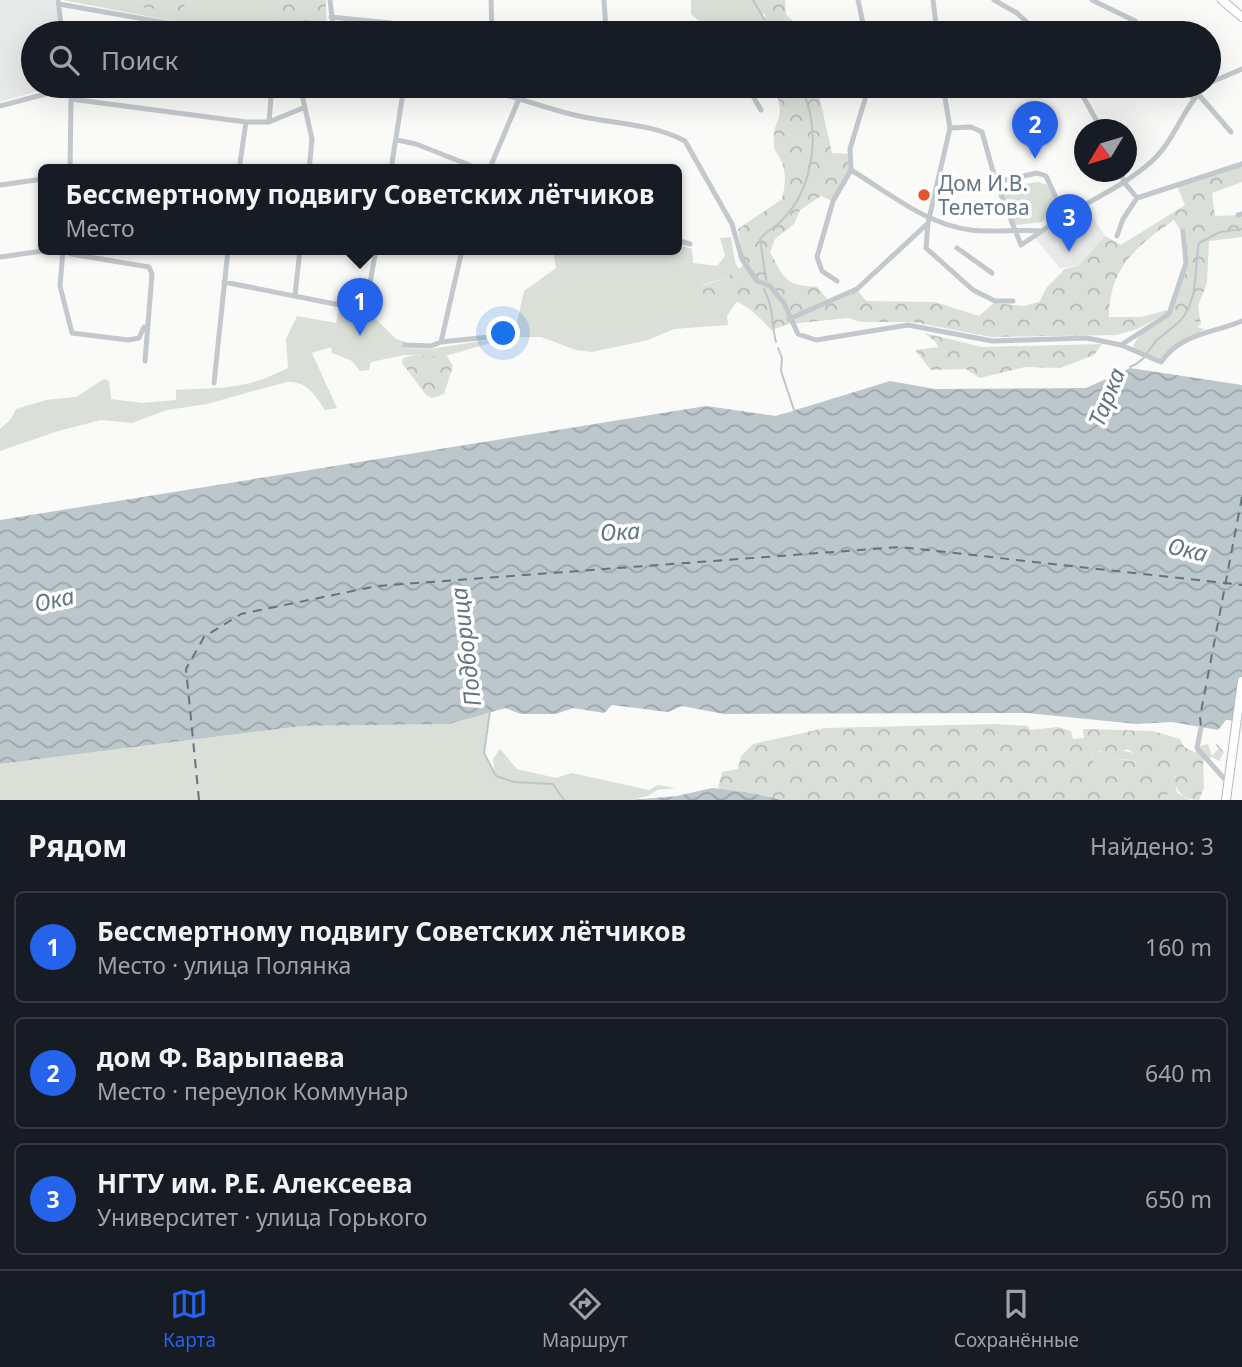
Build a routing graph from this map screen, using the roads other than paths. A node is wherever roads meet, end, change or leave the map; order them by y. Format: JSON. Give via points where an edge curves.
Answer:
{"nodes":[{"id":1,"x":330,"y":0,"type":"edge"},
{"id":2,"x":491,"y":0,"type":"edge"},
{"id":3,"x":604,"y":0,"type":"edge"},
{"id":4,"x":858,"y":0,"type":"edge"},
{"id":5,"x":933,"y":0,"type":"edge"},
{"id":6,"x":994,"y":0,"type":"edge"},
{"id":7,"x":1092,"y":0,"type":"edge"},
{"id":8,"x":1222,"y":0,"type":"edge"},
{"id":9,"x":59,"y":2,"type":"edge"},
{"id":10,"x":331,"y":17,"type":"junction"},
{"id":11,"x":1242,"y":17,"type":"edge"},
{"id":12,"x":61,"y":21,"type":"edge"},
{"id":13,"x":160,"y":21,"type":"edge"},
{"id":14,"x":332,"y":21,"type":"edge"},
{"id":15,"x":371,"y":21,"type":"edge"},
{"id":16,"x":490,"y":21,"type":"edge"},
{"id":17,"x":605,"y":21,"type":"edge"},
{"id":18,"x":862,"y":21,"type":"edge"},
{"id":19,"x":936,"y":21,"type":"edge"},
{"id":20,"x":1025,"y":21,"type":"edge"},
{"id":21,"x":1136,"y":21,"type":"edge"},
{"id":22,"x":1242,"y":68,"type":"edge"},
{"id":23,"x":1221,"y":78,"type":"edge"},
{"id":24,"x":29,"y":98,"type":"edge"},
{"id":25,"x":271,"y":98,"type":"edge"},
{"id":26,"x":302,"y":98,"type":"edge"},
{"id":27,"x":402,"y":98,"type":"edge"},
{"id":28,"x":515,"y":98,"type":"edge"},
{"id":29,"x":754,"y":98,"type":"edge"},
{"id":30,"x":865,"y":98,"type":"edge"},
{"id":31,"x":945,"y":98,"type":"edge"},
{"id":32,"x":1084,"y":98,"type":"edge"},
{"id":33,"x":1195,"y":98,"type":"edge"},
{"id":34,"x":1198,"y":98,"type":"edge"},
{"id":35,"x":71,"y":99,"type":"joint"},
{"id":36,"x":519,"y":99,"type":"junction"},
{"id":37,"x":0,"y":106,"type":"edge"},
{"id":38,"x":303,"y":108,"type":"junction"},
{"id":39,"x":761,"y":110,"type":"dead end"},
{"id":40,"x":1096,"y":119,"type":"edge"},
{"id":41,"x":246,"y":122,"type":"junction"},
{"id":42,"x":269,"y":122,"type":"junction"},
{"id":43,"x":950,"y":128,"type":"junction"},
{"id":44,"x":1231,"y":132,"type":"dead end"},
{"id":45,"x":397,"y":140,"type":"junction"},
{"id":46,"x":70,"y":164,"type":"edge"},
{"id":47,"x":240,"y":164,"type":"edge"},
{"id":48,"x":310,"y":164,"type":"edge"},
{"id":49,"x":392,"y":164,"type":"edge"},
{"id":50,"x":467,"y":164,"type":"edge"},
{"id":51,"x":492,"y":164,"type":"edge"},
{"id":52,"x":1242,"y":164,"type":"edge"},
{"id":53,"x":851,"y":170,"type":"junction"},
{"id":54,"x":1137,"y":171,"type":"edge"},
{"id":55,"x":38,"y":179,"type":"edge"},
{"id":56,"x":996,"y":182,"type":"junction"},
{"id":57,"x":1124,"y":182,"type":"joint"},
{"id":58,"x":0,"y":185,"type":"edge"},
{"id":59,"x":1138,"y":198,"type":"junction"},
{"id":60,"x":1064,"y":215,"type":"junction"},
{"id":61,"x":928,"y":221,"type":"junction"},
{"id":62,"x":1014,"y":228,"type":"junction"},
{"id":63,"x":1042,"y":231,"type":"junction"},
{"id":64,"x":1183,"y":231,"type":"dead end"},
{"id":65,"x":1117,"y":236,"type":"dead end"},
{"id":66,"x":682,"y":242,"type":"edge"},
{"id":67,"x":690,"y":244,"type":"dead end"},
{"id":68,"x":957,"y":248,"type":"dead end"},
{"id":69,"x":38,"y":252,"type":"edge"},
{"id":70,"x":63,"y":255,"type":"edge"},
{"id":71,"x":77,"y":255,"type":"edge"},
{"id":72,"x":227,"y":255,"type":"edge"},
{"id":73,"x":299,"y":255,"type":"edge"},
{"id":74,"x":375,"y":255,"type":"edge"},
{"id":75,"x":461,"y":255,"type":"edge"},
{"id":76,"x":0,"y":257,"type":"edge"},
{"id":77,"x":992,"y":273,"type":"dead end"},
{"id":78,"x":837,"y":281,"type":"dead end"},
{"id":79,"x":224,"y":282,"type":"junction"},
{"id":80,"x":295,"y":295,"type":"junction"},
{"id":81,"x":1013,"y":301,"type":"dead end"},
{"id":82,"x":789,"y":319,"type":"junction"},
{"id":83,"x":1242,"y":321,"type":"edge"},
{"id":84,"x":146,"y":323,"type":"junction"},
{"id":85,"x":516,"y":334,"type":"dead end"},
{"id":86,"x":441,"y":342,"type":"junction"},
{"id":87,"x":405,"y":345,"type":"dead end"},
{"id":88,"x":1121,"y":345,"type":"junction"},
{"id":89,"x":145,"y":362,"type":"dead end"},
{"id":90,"x":214,"y":383,"type":"dead end"},
{"id":91,"x":1242,"y":681,"type":"edge"},
{"id":92,"x":1201,"y":728,"type":"dead end"},
{"id":93,"x":1228,"y":783,"type":"junction"},
{"id":94,"x":1226,"y":800,"type":"edge"}],
"edges":[{"from":1,"to":10,"type":"street"},
{"from":2,"to":16,"type":"street"},
{"from":3,"to":17,"type":"street"},
{"from":4,"to":18,"type":"street"},
{"from":5,"to":19,"type":"street"},
{"from":6,"to":20,"type":"street"},
{"from":7,"to":21,"type":"street"},
{"from":8,"to":11,"type":"main road"},
{"from":9,"to":12,"type":"street"},
{"from":9,"to":13,"type":"street"},
{"from":10,"to":14,"type":"street"},
{"from":10,"to":15,"type":"street"},
{"from":22,"to":23,"type":"street"},
{"from":24,"to":37,"type":"street"},
{"from":25,"to":42,"type":"street"},
{"from":26,"to":38,"type":"street"},
{"from":27,"to":45,"type":"street"},
{"from":28,"to":36,"type":"street"},
{"from":29,"to":39,"type":"street"},
{"from":30,"to":53,"type":"street","via":[[850,149]]},
{"from":31,"to":43,"type":"street"},
{"from":32,"to":40,"type":"street"},
{"from":33,"to":54,"type":"street","via":[[1166,147]]},
{"from":34,"to":44,"type":"street"},
{"from":35,"to":41,"type":"street"},
{"from":35,"to":46,"type":"street"},
{"from":36,"to":51,"type":"street"},
{"from":36,"to":82,"type":"street","via":[[571,114],[640,125],[685,141],[732,224],[742,259],[757,281],[770,286],[785,303]]},
{"from":38,"to":42,"type":"street"},
{"from":38,"to":48,"type":"street","via":[[312,139]]},
{"from":41,"to":42,"type":"street"},
{"from":41,"to":47,"type":"street"},
{"from":43,"to":56,"type":"street","via":[[971,127],[982,132]]},
{"from":43,"to":61,"type":"street"},
{"from":45,"to":49,"type":"street"},
{"from":45,"to":50,"type":"street"},
{"from":52,"to":59,"type":"street"},
{"from":53,"to":61,"type":"street"},
{"from":53,"to":78,"type":"street","via":[[833,201],[817,257],[822,271]]},
{"from":55,"to":58,"type":"street"},
{"from":56,"to":60,"type":"street","via":[[1037,173],[1046,176]]},
{"from":56,"to":62,"type":"street"},
{"from":57,"to":59,"type":"street"},
{"from":57,"to":60,"type":"street"},
{"from":59,"to":65,"type":"street"},
{"from":60,"to":63,"type":"street"},
{"from":61,"to":62,"type":"street","via":[[972,230]]},
{"from":61,"to":81,"type":"street","via":[[925,240],[930,255],[973,290],[995,301]]},
{"from":61,"to":82,"type":"street","via":[[857,289]]},
{"from":62,"to":63,"type":"street"},
{"from":62,"to":63,"type":"street","via":[[1021,245]]},
{"from":64,"to":88,"type":"street","via":[[1186,263],[1169,314]]},
{"from":66,"to":67,"type":"street"},
{"from":68,"to":77,"type":"street"},
{"from":69,"to":76,"type":"street"},
{"from":70,"to":84,"type":"street","via":[[60,286],[72,333],[128,340],[139,338]]},
{"from":71,"to":84,"type":"street","via":[[149,267]]},
{"from":72,"to":79,"type":"street"},
{"from":73,"to":80,"type":"street"},
{"from":74,"to":80,"type":"street","via":[[365,310]]},
{"from":75,"to":86,"type":"street"},
{"from":79,"to":80,"type":"street"},
{"from":79,"to":90,"type":"street"},
{"from":82,"to":88,"type":"street","via":[[798,334],[816,340],[908,324],[992,341],[1087,338]]},
{"from":83,"to":88,"type":"street","via":[[1201,333],[1161,362]]},
{"from":84,"to":89,"type":"street"},
{"from":85,"to":86,"type":"street"},
{"from":86,"to":87,"type":"street"},
{"from":91,"to":93,"type":"main road"},
{"from":92,"to":93,"type":"street","via":[[1197,748]]},
{"from":93,"to":94,"type":"main road"}]}
